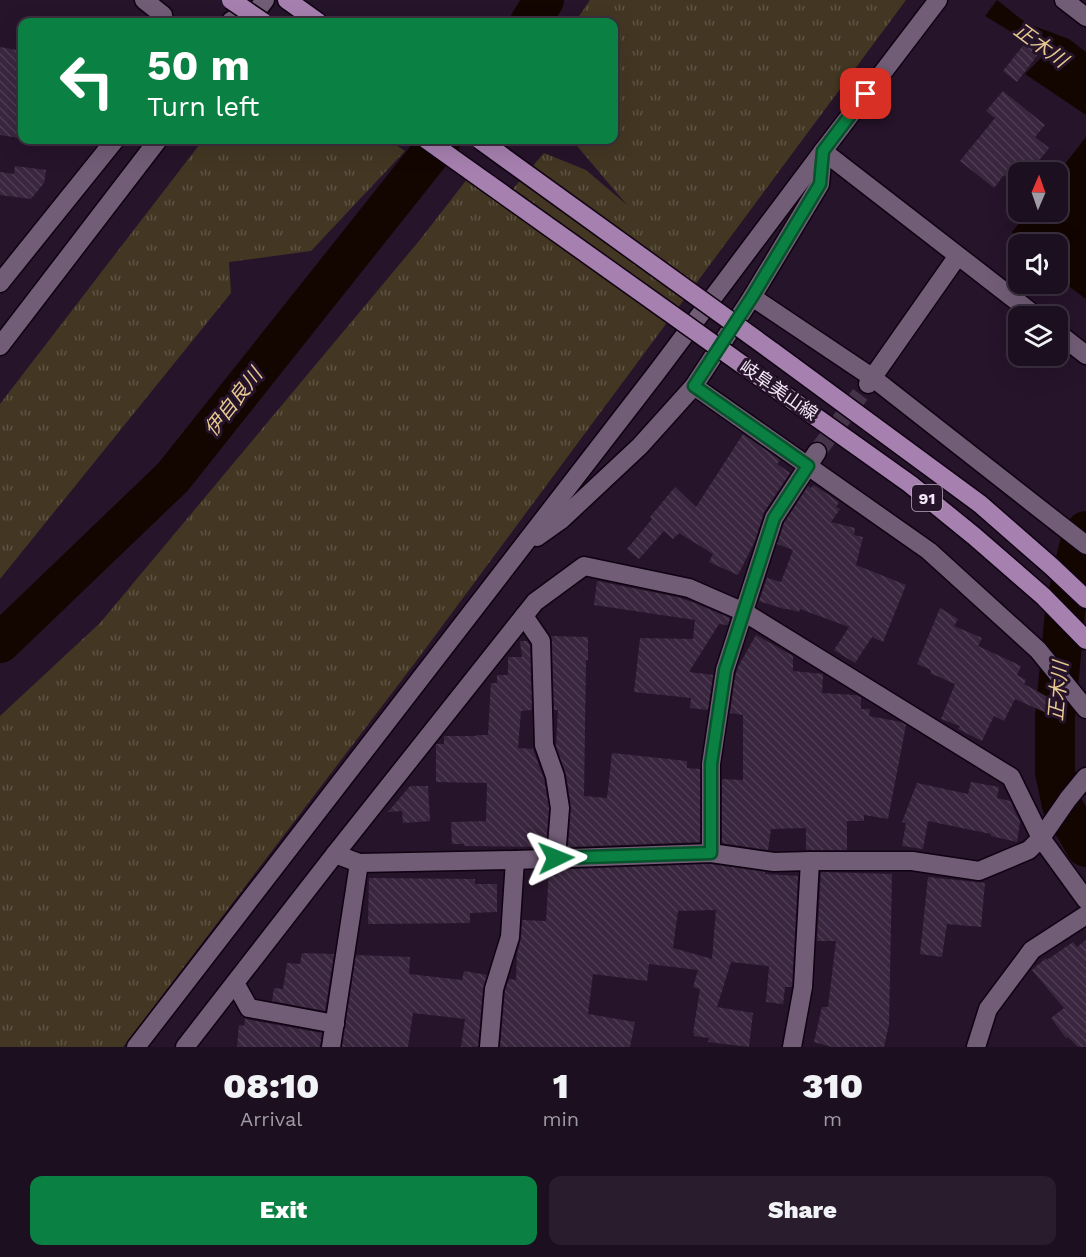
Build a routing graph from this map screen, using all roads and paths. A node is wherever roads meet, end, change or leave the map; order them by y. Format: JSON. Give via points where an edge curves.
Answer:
{"nodes":[{"id":1,"x":144,"y":0,"type":"edge"},
{"id":2,"x":231,"y":0,"type":"edge"},
{"id":3,"x":265,"y":0,"type":"edge"},
{"id":4,"x":287,"y":0,"type":"edge"},
{"id":5,"x":938,"y":0,"type":"edge"},
{"id":6,"x":1064,"y":0,"type":"edge"},
{"id":7,"x":1086,"y":17,"type":"edge"},
{"id":8,"x":163,"y":18,"type":"edge"},
{"id":9,"x":241,"y":18,"type":"edge"},
{"id":10,"x":257,"y":18,"type":"edge"},
{"id":11,"x":312,"y":18,"type":"edge"},
{"id":12,"x":112,"y":144,"type":"edge"},
{"id":13,"x":155,"y":144,"type":"edge"},
{"id":14,"x":433,"y":144,"type":"edge"},
{"id":15,"x":486,"y":144,"type":"edge"},
{"id":16,"x":823,"y":151,"type":"junction"},
{"id":17,"x":957,"y":256,"type":"junction"},
{"id":18,"x":0,"y":284,"type":"edge"},
{"id":19,"x":752,"y":297,"type":"junction"},
{"id":20,"x":1023,"y":306,"type":"edge"},
{"id":21,"x":1068,"y":341,"type":"edge"},
{"id":22,"x":0,"y":346,"type":"edge"},
{"id":23,"x":1086,"y":355,"type":"edge"},
{"id":24,"x":871,"y":381,"type":"junction"},
{"id":25,"x":694,"y":386,"type":"junction"},
{"id":26,"x":813,"y":459,"type":"junction"},
{"id":27,"x":1086,"y":545,"type":"edge"},
{"id":28,"x":524,"y":546,"type":"junction"},
{"id":29,"x":1086,"y":600,"type":"edge"},
{"id":30,"x":744,"y":612,"type":"junction"},
{"id":31,"x":524,"y":616,"type":"junction"},
{"id":32,"x":1086,"y":640,"type":"edge"},
{"id":33,"x":1086,"y":709,"type":"edge"},
{"id":34,"x":1086,"y":777,"type":"edge"},
{"id":35,"x":1041,"y":838,"type":"junction"},
{"id":36,"x":711,"y":853,"type":"junction"},
{"id":37,"x":335,"y":854,"type":"junction"},
{"id":38,"x":556,"y":858,"type":"junction"},
{"id":39,"x":515,"y":860,"type":"junction"},
{"id":40,"x":810,"y":861,"type":"junction"},
{"id":41,"x":359,"y":863,"type":"junction"},
{"id":42,"x":1086,"y":900,"type":"edge"},
{"id":43,"x":1086,"y":915,"type":"edge"},
{"id":44,"x":235,"y":983,"type":"junction"},
{"id":45,"x":335,"y":1024,"type":"junction"},
{"id":46,"x":136,"y":1047,"type":"edge"},
{"id":47,"x":185,"y":1047,"type":"edge"},
{"id":48,"x":331,"y":1047,"type":"edge"},
{"id":49,"x":489,"y":1047,"type":"edge"},
{"id":50,"x":792,"y":1047,"type":"edge"},
{"id":51,"x":976,"y":1047,"type":"edge"}],
"edges":[{"from":1,"to":8,"type":"street"},
{"from":2,"to":10,"type":"main road","bridge":true},
{"from":3,"to":9,"type":"street"},
{"from":4,"to":11,"type":"main road"},
{"from":5,"to":16,"type":"street"},
{"from":6,"to":7,"type":"street"},
{"from":12,"to":18,"type":"street"},
{"from":13,"to":22,"type":"street"},
{"from":14,"to":32,"type":"main road","name":"岐阜美山線","number":"91","bridge":true,"via":[[910,484],[1043,596]]},
{"from":15,"to":29,"type":"main road","name":"岐阜美山線","number":"91","bridge":true,"via":[[980,504]]},
{"from":16,"to":17,"type":"street"},
{"from":16,"to":19,"type":"street","via":[[820,184]]},
{"from":16,"to":28,"type":"street"},
{"from":17,"to":20,"type":"street"},
{"from":17,"to":24,"type":"street"},
{"from":19,"to":24,"type":"street"},
{"from":19,"to":25,"type":"street"},
{"from":21,"to":23,"type":"street"},
{"from":24,"to":27,"type":"street"},
{"from":25,"to":26,"type":"street"},
{"from":25,"to":28,"type":"street","via":[[640,447],[561,520]]},
{"from":26,"to":30,"type":"street","via":[[774,518]]},
{"from":26,"to":33,"type":"street","via":[[929,551],[1038,650]]},
{"from":28,"to":46,"type":"street"},
{"from":30,"to":31,"type":"street","via":[[689,588],[584,566],[535,602]]},
{"from":30,"to":35,"type":"street","via":[[1011,777]]},
{"from":30,"to":36,"type":"street","via":[[725,670],[711,764]]},
{"from":31,"to":37,"type":"street"},
{"from":31,"to":38,"type":"street","via":[[541,641],[544,745],[555,776],[560,808]]},
{"from":34,"to":35,"type":"street"},
{"from":35,"to":40,"type":"street","via":[[1029,850],[979,871],[912,861]]},
{"from":35,"to":42,"type":"street"},
{"from":36,"to":38,"type":"street"},
{"from":36,"to":40,"type":"street","via":[[774,862]]},
{"from":37,"to":41,"type":"street"},
{"from":37,"to":44,"type":"street"},
{"from":38,"to":39,"type":"street"},
{"from":39,"to":41,"type":"street"},
{"from":39,"to":49,"type":"street","via":[[510,937],[494,989]]},
{"from":40,"to":50,"type":"street","via":[[803,987]]},
{"from":41,"to":45,"type":"street"},
{"from":43,"to":51,"type":"street","via":[[1032,950],[988,1009]]},
{"from":44,"to":45,"type":"street","via":[[249,1008]]},
{"from":44,"to":47,"type":"street"},
{"from":45,"to":48,"type":"street"}]}
